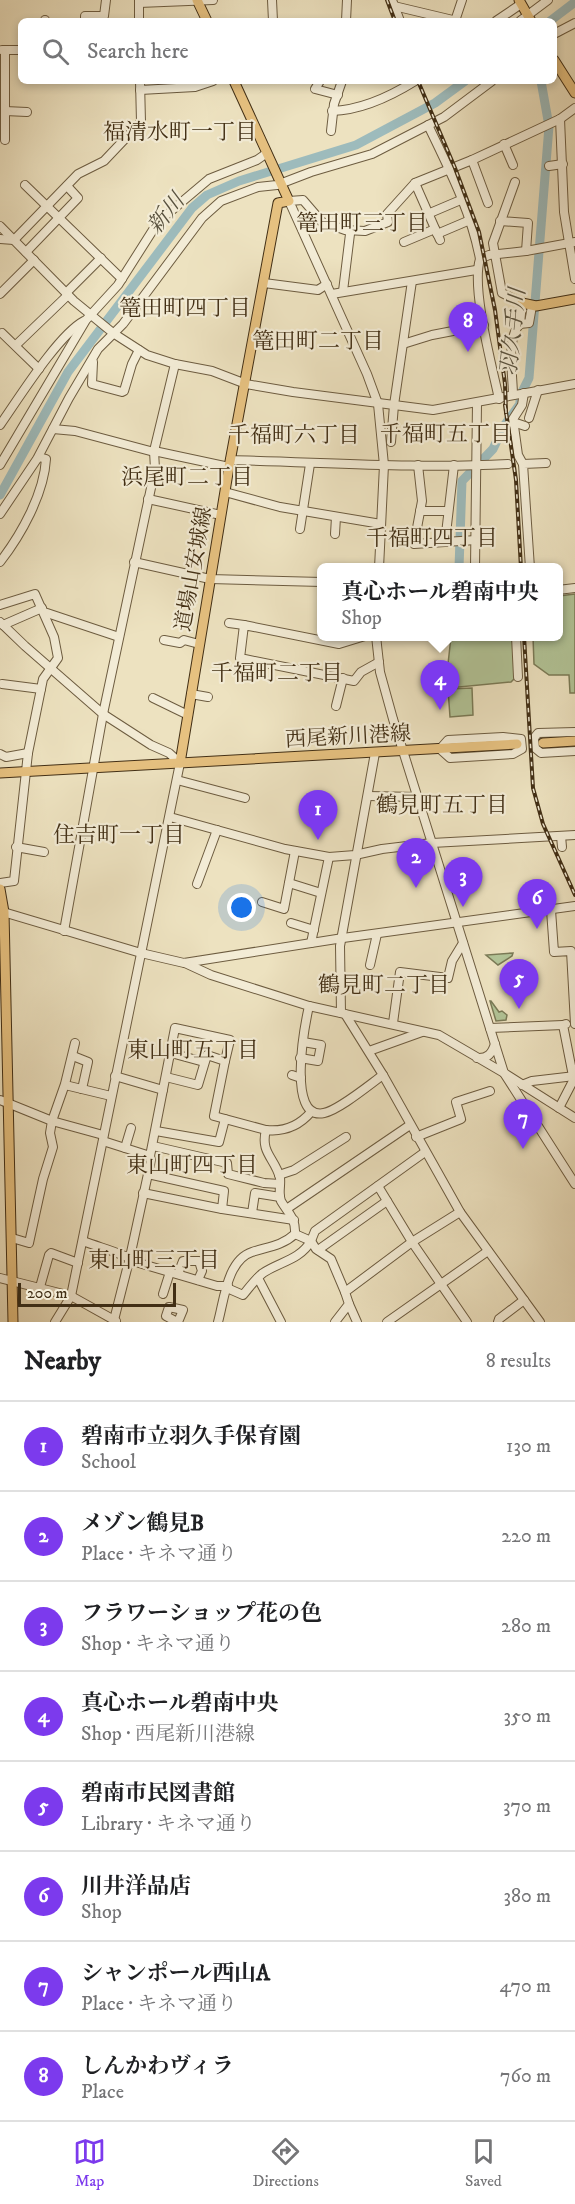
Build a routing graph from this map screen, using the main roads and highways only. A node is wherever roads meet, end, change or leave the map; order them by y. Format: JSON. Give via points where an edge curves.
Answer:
{"nodes":[{"id":1,"x":197,"y":0,"type":"edge"},
{"id":2,"x":520,"y":2,"type":"edge"},
{"id":3,"x":206,"y":18,"type":"edge"},
{"id":4,"x":527,"y":18,"type":"edge"},
{"id":5,"x":557,"y":65,"type":"edge"},
{"id":6,"x":235,"y":84,"type":"edge"},
{"id":7,"x":575,"y":93,"type":"edge"},
{"id":8,"x":575,"y":299,"type":"edge"},
{"id":9,"x":527,"y":304,"type":"road end"},
{"id":10,"x":575,"y":741,"type":"edge"},
{"id":11,"x":543,"y":743,"type":"dead end"},
{"id":12,"x":517,"y":744,"type":"dead end"},
{"id":13,"x":180,"y":763,"type":"junction"},
{"id":14,"x":0,"y":773,"type":"edge"},
{"id":15,"x":0,"y":889,"type":"edge"},
{"id":16,"x":2,"y":912,"type":"edge"},
{"id":17,"x":4,"y":1102,"type":"edge"},
{"id":18,"x":13,"y":1322,"type":"edge"}],
"edges":[{"from":1,"to":3,"type":"main road"},
{"from":2,"to":4,"type":"main road"},
{"from":5,"to":7,"type":"main road"},
{"from":6,"to":13,"type":"main road","name":"道場山安城線","via":[[289,201],[278,203]]},
{"from":8,"to":9,"type":"main road"},
{"from":10,"to":11,"type":"main road"},
{"from":12,"to":13,"type":"main road","name":"西尾新川港線"},
{"from":13,"to":14,"type":"main road"},
{"from":15,"to":16,"type":"main road"},
{"from":16,"to":17,"type":"main road"},
{"from":17,"to":18,"type":"main road"}]}
